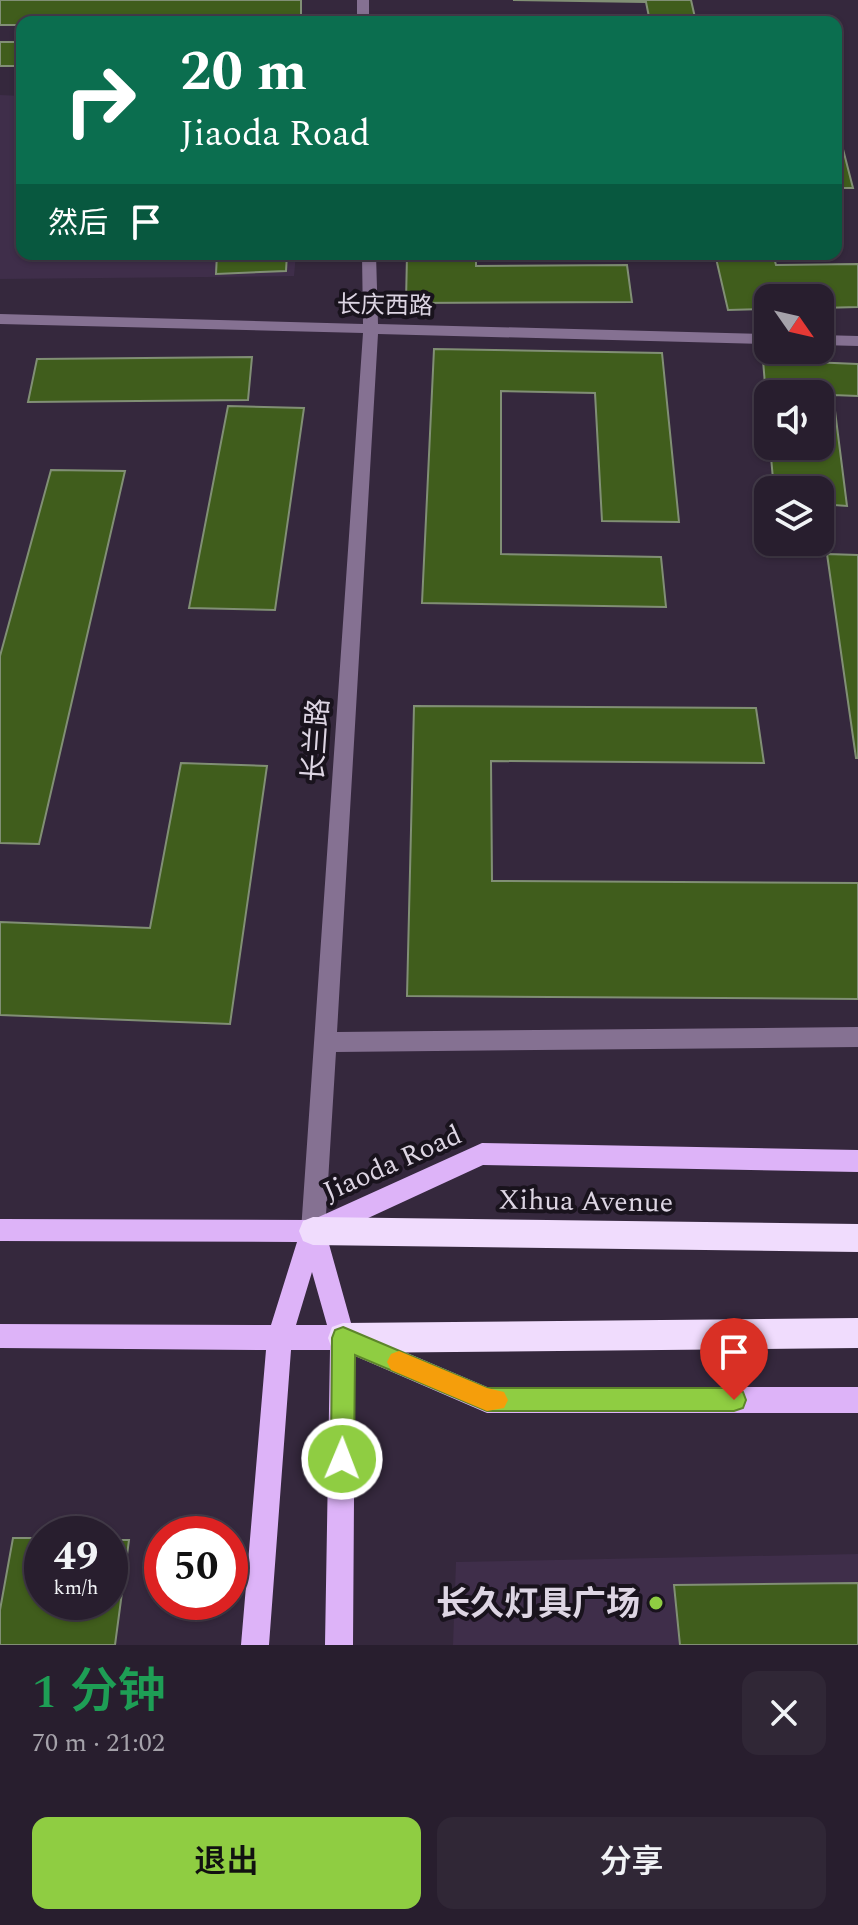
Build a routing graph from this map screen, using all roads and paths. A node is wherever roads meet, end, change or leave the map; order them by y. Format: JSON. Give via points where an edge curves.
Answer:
{"nodes":[{"id":1,"x":369,"y":260,"type":"edge"},
{"id":2,"x":0,"y":319,"type":"edge"},
{"id":3,"x":371,"y":329,"type":"junction"},
{"id":4,"x":754,"y":339,"type":"edge"},
{"id":5,"x":834,"y":340,"type":"edge"},
{"id":6,"x":858,"y":341,"type":"edge"},
{"id":7,"x":858,"y":1037,"type":"edge"},
{"id":8,"x":323,"y":1042,"type":"junction"},
{"id":9,"x":858,"y":1161,"type":"edge"},
{"id":10,"x":0,"y":1230,"type":"edge"},
{"id":11,"x":313,"y":1231,"type":"junction"},
{"id":12,"x":858,"y":1238,"type":"edge"},
{"id":13,"x":858,"y":1333,"type":"edge"},
{"id":14,"x":0,"y":1336,"type":"edge"},
{"id":15,"x":280,"y":1337,"type":"junction"},
{"id":16,"x":343,"y":1338,"type":"junction"},
{"id":17,"x":858,"y":1400,"type":"edge"},
{"id":18,"x":255,"y":1645,"type":"edge"},
{"id":19,"x":339,"y":1645,"type":"edge"}],
"edges":[{"from":1,"to":3,"type":"street","name":"长兰路"},
{"from":2,"to":3,"type":"street","name":"长庆西路"},
{"from":3,"to":4,"type":"street","name":"长庆西路"},
{"from":3,"to":8,"type":"street","name":"长兰路"},
{"from":5,"to":6,"type":"street"},
{"from":7,"to":8,"type":"street"},
{"from":8,"to":11,"type":"street","name":"长兰路"},
{"from":9,"to":11,"type":"main road","name":"Jiaoda Road","via":[[482,1154]]},
{"from":10,"to":11,"type":"main road","name":"Jiaoda Road"},
{"from":11,"to":12,"type":"highway","name":"Xihua Avenue"},
{"from":11,"to":15,"type":"main road"},
{"from":11,"to":16,"type":"main road"},
{"from":13,"to":16,"type":"highway"},
{"from":14,"to":15,"type":"main road"},
{"from":15,"to":16,"type":"main road"},
{"from":15,"to":18,"type":"main road"},
{"from":16,"to":17,"type":"main road","via":[[487,1400]]},
{"from":16,"to":19,"type":"main road"}]}
